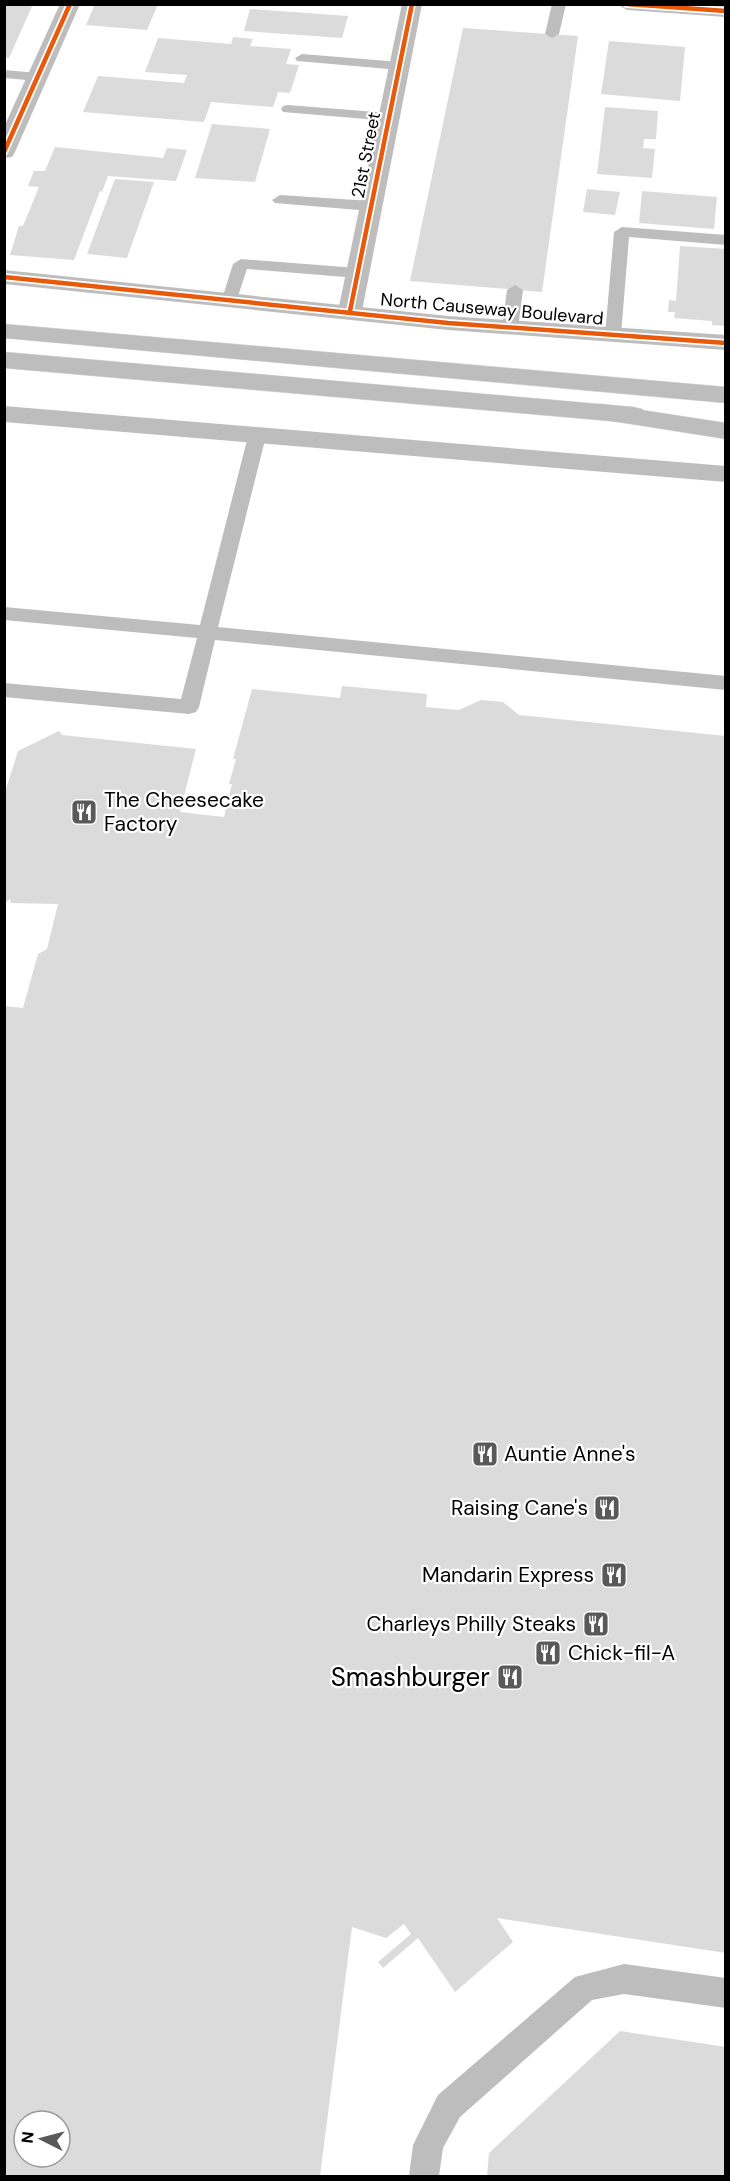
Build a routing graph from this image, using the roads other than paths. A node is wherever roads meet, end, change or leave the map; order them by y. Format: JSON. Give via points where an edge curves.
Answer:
{"nodes":[{"id":1,"x":70,"y":4,"type":"edge"},
{"id":2,"x":412,"y":4,"type":"edge"},
{"id":3,"x":559,"y":4,"type":"edge"},
{"id":4,"x":627,"y":4,"type":"edge"},
{"id":5,"x":726,"y":12,"type":"edge"},
{"id":6,"x":552,"y":34,"type":"dead end"},
{"id":7,"x":302,"y":58,"type":"dead end"},
{"id":8,"x":400,"y":66,"type":"junction"},
{"id":9,"x":4,"y":74,"type":"edge"},
{"id":10,"x":38,"y":77,"type":"junction"},
{"id":11,"x":288,"y":109,"type":"dead end"},
{"id":12,"x":389,"y":117,"type":"junction"},
{"id":13,"x":6,"y":147,"type":"edge"},
{"id":14,"x":280,"y":200,"type":"dead end"},
{"id":15,"x":371,"y":206,"type":"junction"},
{"id":16,"x":726,"y":240,"type":"edge"},
{"id":17,"x":357,"y":273,"type":"junction"},
{"id":18,"x":4,"y":277,"type":"edge"},
{"id":19,"x":515,"y":290,"type":"dead end"},
{"id":20,"x":230,"y":299,"type":"junction"},
{"id":21,"x":350,"y":311,"type":"junction"},
{"id":22,"x":510,"y":328,"type":"junction"},
{"id":23,"x":4,"y":331,"type":"edge"},
{"id":24,"x":613,"y":335,"type":"junction"},
{"id":25,"x":726,"y":344,"type":"edge"},
{"id":26,"x":4,"y":360,"type":"edge"},
{"id":27,"x":726,"y":395,"type":"edge"},
{"id":28,"x":602,"y":412,"type":"junction"},
{"id":29,"x":4,"y":414,"type":"edge"},
{"id":30,"x":726,"y":424,"type":"edge"},
{"id":31,"x":726,"y":431,"type":"edge"},
{"id":32,"x":257,"y":435,"type":"junction"},
{"id":33,"x":726,"y":467,"type":"edge"},
{"id":34,"x":682,"y":470,"type":"junction"},
{"id":35,"x":726,"y":474,"type":"edge"},
{"id":36,"x":4,"y":613,"type":"edge"},
{"id":37,"x":207,"y":633,"type":"junction"},
{"id":38,"x":726,"y":683,"type":"edge"},
{"id":39,"x":4,"y":690,"type":"edge"},
{"id":40,"x":726,"y":1993,"type":"edge"},
{"id":41,"x":424,"y":2176,"type":"edge"}],
"edges":[{"from":1,"to":10,"type":"main road"},
{"from":2,"to":8,"type":"main road","name":"21st Street"},
{"from":3,"to":6,"type":"lane"},
{"from":4,"to":5,"type":"main road"},
{"from":7,"to":8,"type":"lane"},
{"from":8,"to":12,"type":"main road","name":"21st Street"},
{"from":9,"to":10,"type":"lane"},
{"from":10,"to":13,"type":"main road"},
{"from":11,"to":12,"type":"lane"},
{"from":12,"to":15,"type":"main road","name":"21st Street"},
{"from":14,"to":15,"type":"lane"},
{"from":15,"to":17,"type":"main road","name":"21st Street"},
{"from":16,"to":24,"type":"lane","via":[[622,232]]},
{"from":17,"to":20,"type":"lane","via":[[241,264]]},
{"from":17,"to":21,"type":"main road","name":"21st Street"},
{"from":18,"to":20,"type":"main road","name":"North Causeway Boulevard"},
{"from":19,"to":22,"type":"lane"},
{"from":20,"to":21,"type":"main road","name":"North Causeway Boulevard"},
{"from":21,"to":22,"type":"main road","name":"North Causeway Boulevard"},
{"from":22,"to":24,"type":"main road","name":"North Causeway Boulevard"},
{"from":23,"to":27,"type":"main road"},
{"from":24,"to":25,"type":"main road","name":"North Causeway Boulevard"},
{"from":26,"to":28,"type":"main road"},
{"from":28,"to":30,"type":"main road"},
{"from":28,"to":31,"type":"main road"},
{"from":29,"to":32,"type":"main road"},
{"from":32,"to":34,"type":"main road"},
{"from":32,"to":37,"type":"lane"},
{"from":33,"to":34,"type":"main road"},
{"from":34,"to":35,"type":"main road"},
{"from":36,"to":37,"type":"lane"},
{"from":37,"to":38,"type":"lane"},
{"from":37,"to":39,"type":"lane","via":[[189,708]]},
{"from":40,"to":41,"type":"lane","via":[[624,1979],[585,1987],[449,2106],[428,2145]]}]}
